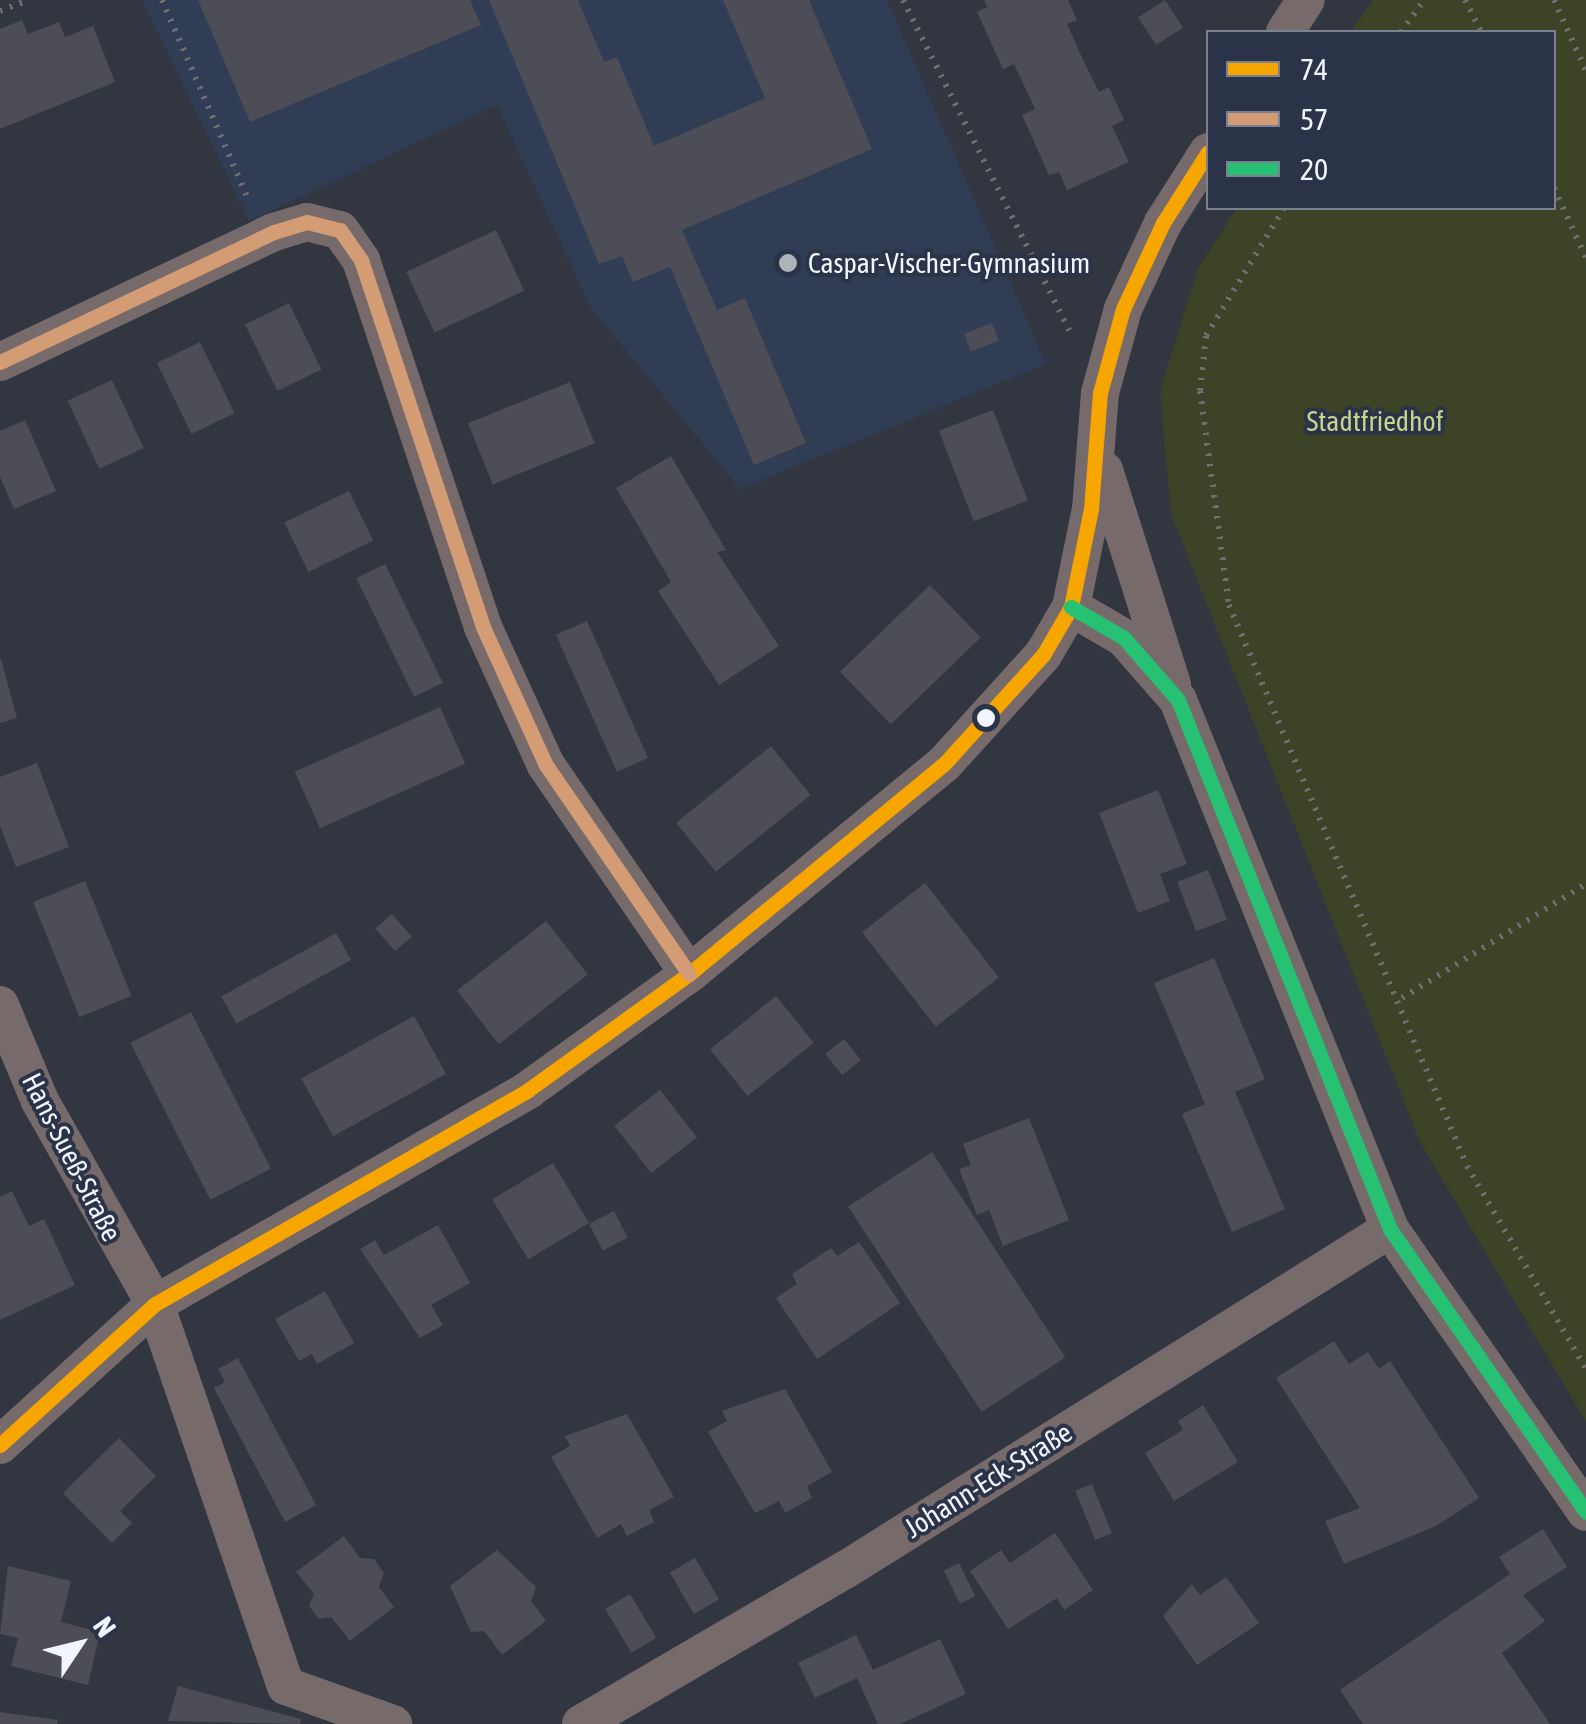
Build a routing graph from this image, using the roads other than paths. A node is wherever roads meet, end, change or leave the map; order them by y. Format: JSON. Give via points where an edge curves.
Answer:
{"nodes":[{"id":1,"x":1306,"y":0,"type":"edge"},
{"id":2,"x":1286,"y":30,"type":"edge"},
{"id":3,"x":1206,"y":156,"type":"edge"},
{"id":4,"x":0,"y":362,"type":"edge"},
{"id":5,"x":1098,"y":410,"type":"junction"},
{"id":6,"x":1071,"y":606,"type":"junction"},
{"id":7,"x":1178,"y":700,"type":"junction"},
{"id":8,"x":689,"y":974,"type":"junction"},
{"id":9,"x":0,"y":1005,"type":"edge"},
{"id":10,"x":1390,"y":1229,"type":"junction"},
{"id":11,"x":155,"y":1304,"type":"junction"},
{"id":12,"x":0,"y":1445,"type":"edge"},
{"id":13,"x":1586,"y":1512,"type":"edge"},
{"id":14,"x":393,"y":1724,"type":"edge"},
{"id":15,"x":581,"y":1724,"type":"edge"}],
"edges":[{"from":1,"to":2,"type":"street"},
{"from":3,"to":5,"type":"street","via":[[1131,292]]},
{"from":4,"to":8,"type":"street","via":[[265,237],[308,222],[340,230],[360,260],[482,628],[546,765]]},
{"from":5,"to":6,"type":"street","via":[[1091,509]]},
{"from":5,"to":7,"type":"street","via":[[1108,494]]},
{"from":6,"to":7,"type":"street","via":[[1124,638]]},
{"from":6,"to":8,"type":"street","via":[[1043,655],[944,764]]},
{"from":7,"to":10,"type":"street"},
{"from":8,"to":11,"type":"street","via":[[528,1090]]},
{"from":9,"to":11,"type":"street","name":"Hans-Sueß-Straße","via":[[40,1102]]},
{"from":10,"to":13,"type":"street"},
{"from":10,"to":15,"type":"street","name":"Johann-Eck-Straße","via":[[844,1570]]},
{"from":11,"to":12,"type":"street"},
{"from":11,"to":14,"type":"street","via":[[286,1686]]}]}
